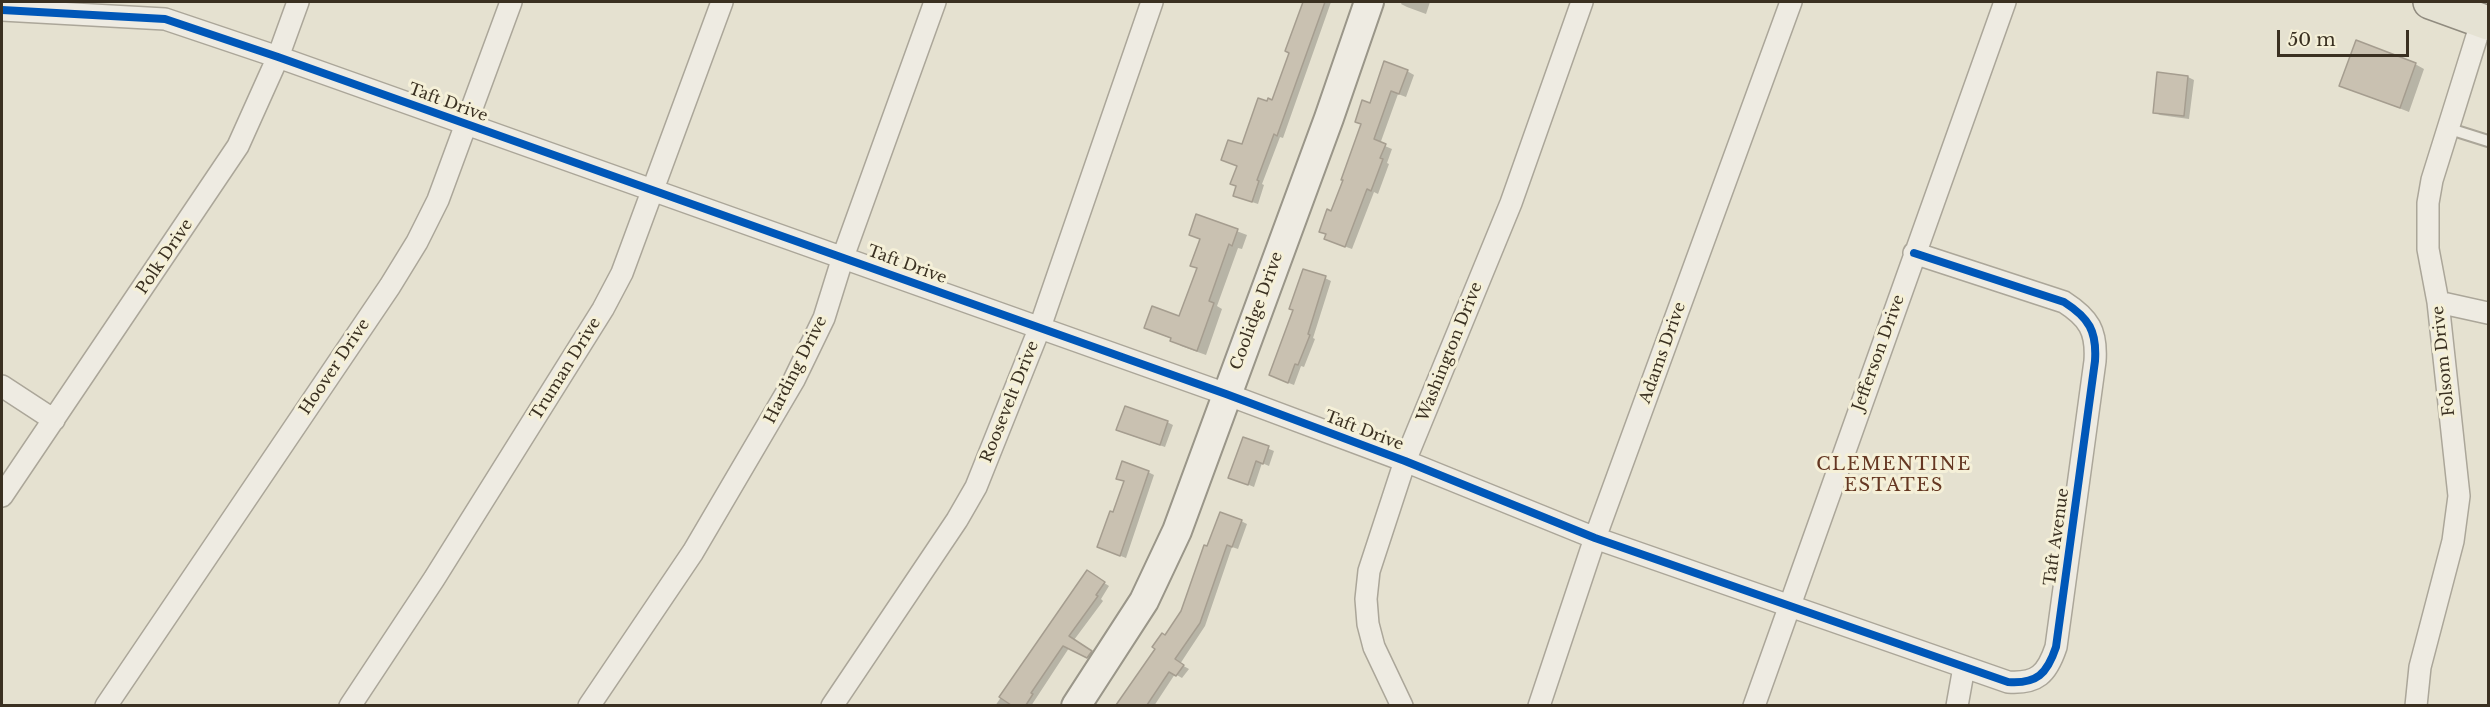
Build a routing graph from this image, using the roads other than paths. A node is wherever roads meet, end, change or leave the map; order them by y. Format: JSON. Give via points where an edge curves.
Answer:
{"nodes":[{"id":1,"x":298,"y":2,"type":"edge"},
{"id":2,"x":511,"y":2,"type":"edge"},
{"id":3,"x":722,"y":2,"type":"edge"},
{"id":4,"x":935,"y":2,"type":"edge"},
{"id":5,"x":1152,"y":2,"type":"edge"},
{"id":6,"x":1369,"y":2,"type":"edge"},
{"id":7,"x":1582,"y":2,"type":"edge"},
{"id":8,"x":1791,"y":2,"type":"edge"},
{"id":9,"x":2005,"y":2,"type":"edge"},
{"id":10,"x":2430,"y":2,"type":"edge"},
{"id":11,"x":97,"y":8,"type":"edge"},
{"id":12,"x":2,"y":10,"type":"edge"},
{"id":13,"x":2481,"y":18,"type":"edge"},
{"id":14,"x":278,"y":57,"type":"junction"},
{"id":15,"x":467,"y":124,"type":"junction"},
{"id":16,"x":2450,"y":129,"type":"junction"},
{"id":17,"x":2488,"y":141,"type":"edge"},
{"id":18,"x":653,"y":190,"type":"junction"},
{"id":19,"x":1914,"y":253,"type":"junction"},
{"id":20,"x":843,"y":257,"type":"junction"},
{"id":21,"x":2438,"y":302,"type":"junction"},
{"id":22,"x":2488,"y":313,"type":"edge"},
{"id":23,"x":1040,"y":327,"type":"junction"},
{"id":24,"x":2,"y":386,"type":"edge"},
{"id":25,"x":1227,"y":394,"type":"junction"},
{"id":26,"x":54,"y":420,"type":"junction"},
{"id":27,"x":1406,"y":461,"type":"junction"},
{"id":28,"x":2,"y":496,"type":"edge"},
{"id":29,"x":1595,"y":538,"type":"junction"},
{"id":30,"x":1788,"y":606,"type":"junction"},
{"id":31,"x":1964,"y":667,"type":"junction"},
{"id":32,"x":106,"y":705,"type":"edge"},
{"id":33,"x":350,"y":705,"type":"edge"},
{"id":34,"x":589,"y":705,"type":"edge"},
{"id":35,"x":832,"y":705,"type":"edge"},
{"id":36,"x":1076,"y":705,"type":"edge"},
{"id":37,"x":1402,"y":705,"type":"edge"},
{"id":38,"x":1539,"y":705,"type":"edge"},
{"id":39,"x":1754,"y":705,"type":"edge"},
{"id":40,"x":1957,"y":705,"type":"edge"},
{"id":41,"x":2416,"y":705,"type":"edge"}],
"edges":[{"from":1,"to":14,"type":"street","name":"Polk Drive"},
{"from":2,"to":15,"type":"street","name":"Hoover Drive"},
{"from":3,"to":18,"type":"street","name":"Truman Drive"},
{"from":4,"to":20,"type":"street","name":"Harding Drive"},
{"from":5,"to":23,"type":"street","name":"Roosevelt Drive"},
{"from":6,"to":25,"type":"street","name":"Coolidge Drive"},
{"from":7,"to":27,"type":"street","name":"Washington Drive","via":[[1511,203]]},
{"from":8,"to":29,"type":"street","name":"Adams Drive"},
{"from":9,"to":19,"type":"street","name":"Jefferson Drive"},
{"from":10,"to":13,"type":"main road"},
{"from":11,"to":12,"type":"street","name":"Taft Drive"},
{"from":11,"to":14,"type":"street","name":"Taft Drive","via":[[165,19]]},
{"from":13,"to":16,"type":"street","name":"Folsom Drive"},
{"from":14,"to":15,"type":"street","name":"Taft Drive"},
{"from":14,"to":26,"type":"street","name":"Polk Drive","via":[[238,146]]},
{"from":15,"to":18,"type":"street","name":"Taft Drive"},
{"from":15,"to":32,"type":"street","name":"Hoover Drive","via":[[438,200],[390,286]]},
{"from":16,"to":17,"type":"lane"},
{"from":16,"to":21,"type":"street","name":"Folsom Drive","via":[[2428,203],[2428,249]]},
{"from":18,"to":20,"type":"street","name":"Taft Drive"},
{"from":18,"to":33,"type":"street","name":"Truman Drive","via":[[622,273],[603,309]]},
{"from":19,"to":30,"type":"street","name":"Jefferson Drive"},
{"from":19,"to":31,"type":"street","name":"Taft Avenue","via":[[2064,302],[2087,322],[2096,345],[2052,659],[2038,678],[2025,683],[2008,682]]},
{"from":20,"to":23,"type":"street","name":"Taft Drive"},
{"from":20,"to":34,"type":"street","name":"Harding Drive","via":[[825,318],[794,380],[693,552]]},
{"from":21,"to":22,"type":"street"},
{"from":21,"to":41,"type":"street","name":"Folsom Drive","via":[[2459,496],[2453,541],[2421,668]]},
{"from":23,"to":25,"type":"street","name":"Taft Drive"},
{"from":23,"to":35,"type":"street","name":"Roosevelt Drive","via":[[976,487]]},
{"from":24,"to":26,"type":"street"},
{"from":25,"to":27,"type":"street","name":"Taft Drive"},
{"from":25,"to":36,"type":"street","name":"Coolidge Drive","via":[[1177,531],[1144,601]]},
{"from":26,"to":28,"type":"street","name":"Polk Drive"},
{"from":27,"to":29,"type":"street","name":"Taft Drive"},
{"from":27,"to":37,"type":"street","name":"Washington Drive","via":[[1369,571],[1366,599],[1374,647]]},
{"from":29,"to":30,"type":"street","name":"Taft Drive"},
{"from":29,"to":38,"type":"street","name":"Adams Drive"},
{"from":30,"to":31,"type":"street","name":"Taft Avenue"},
{"from":30,"to":39,"type":"street","name":"Jefferson Drive"},
{"from":31,"to":40,"type":"street"}]}
